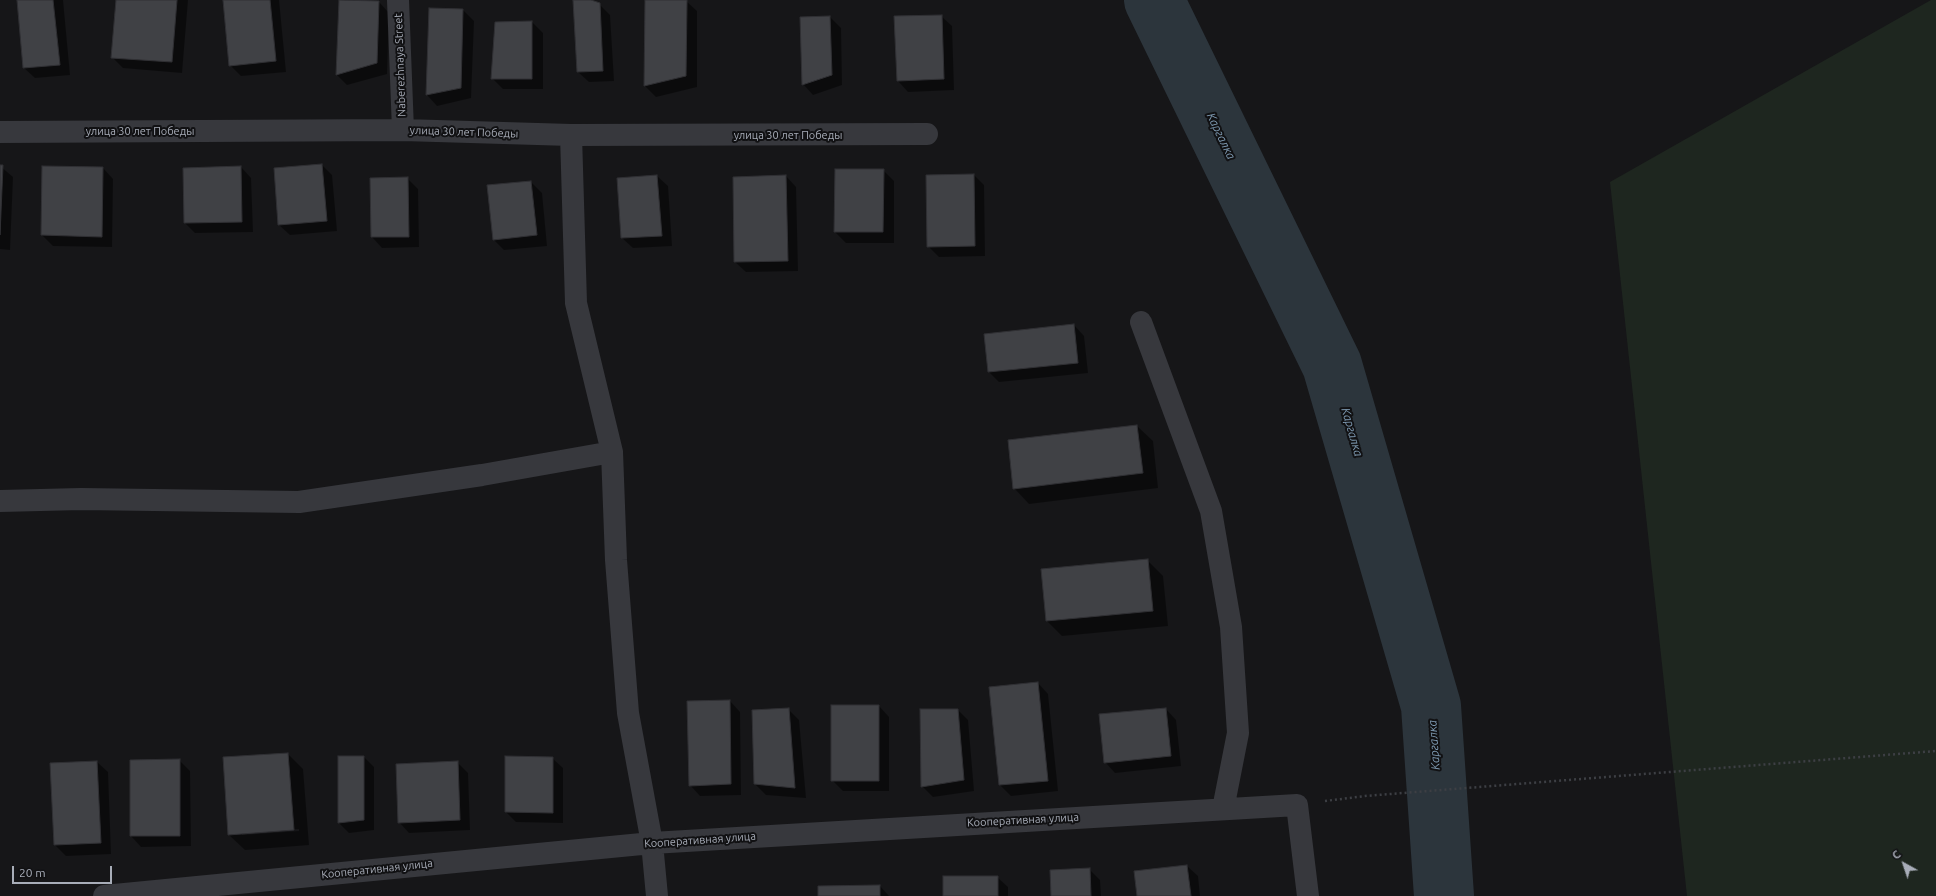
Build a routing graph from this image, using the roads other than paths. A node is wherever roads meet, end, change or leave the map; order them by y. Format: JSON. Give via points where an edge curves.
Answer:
{"nodes":[{"id":1,"x":398,"y":0,"type":"edge"},
{"id":2,"x":403,"y":130,"type":"junction"},
{"id":3,"x":0,"y":132,"type":"edge"},
{"id":4,"x":927,"y":134,"type":"dead end"},
{"id":5,"x":571,"y":135,"type":"junction"},
{"id":6,"x":1141,"y":322,"type":"dead end"},
{"id":7,"x":612,"y":452,"type":"junction"},
{"id":8,"x":0,"y":502,"type":"edge"},
{"id":9,"x":1223,"y":809,"type":"junction"},
{"id":10,"x":652,"y":843,"type":"junction"},
{"id":11,"x":104,"y":896,"type":"edge"},
{"id":12,"x":657,"y":896,"type":"edge"},
{"id":13,"x":1308,"y":896,"type":"edge"}],
"edges":[{"from":1,"to":2,"type":"street","name":"Naberezhnaya Street"},
{"from":2,"to":3,"type":"street","name":"улица 30 лет Победы"},
{"from":2,"to":5,"type":"street","name":"улица 30 лет Победы"},
{"from":4,"to":5,"type":"street","name":"улица 30 лет Победы"},
{"from":5,"to":7,"type":"street","via":[[576,303]]},
{"from":6,"to":9,"type":"street","via":[[1211,510],[1231,627],[1238,733]]},
{"from":7,"to":8,"type":"street","via":[[482,475],[299,502],[81,499]]},
{"from":7,"to":10,"type":"street","via":[[616,560],[628,713]]},
{"from":9,"to":10,"type":"street","name":"Кооперативная улица"},
{"from":9,"to":13,"type":"street","name":"Кооперативная улица","via":[[1297,804]]},
{"from":10,"to":11,"type":"street","name":"Кооперативная улица"},
{"from":10,"to":12,"type":"street"}]}
